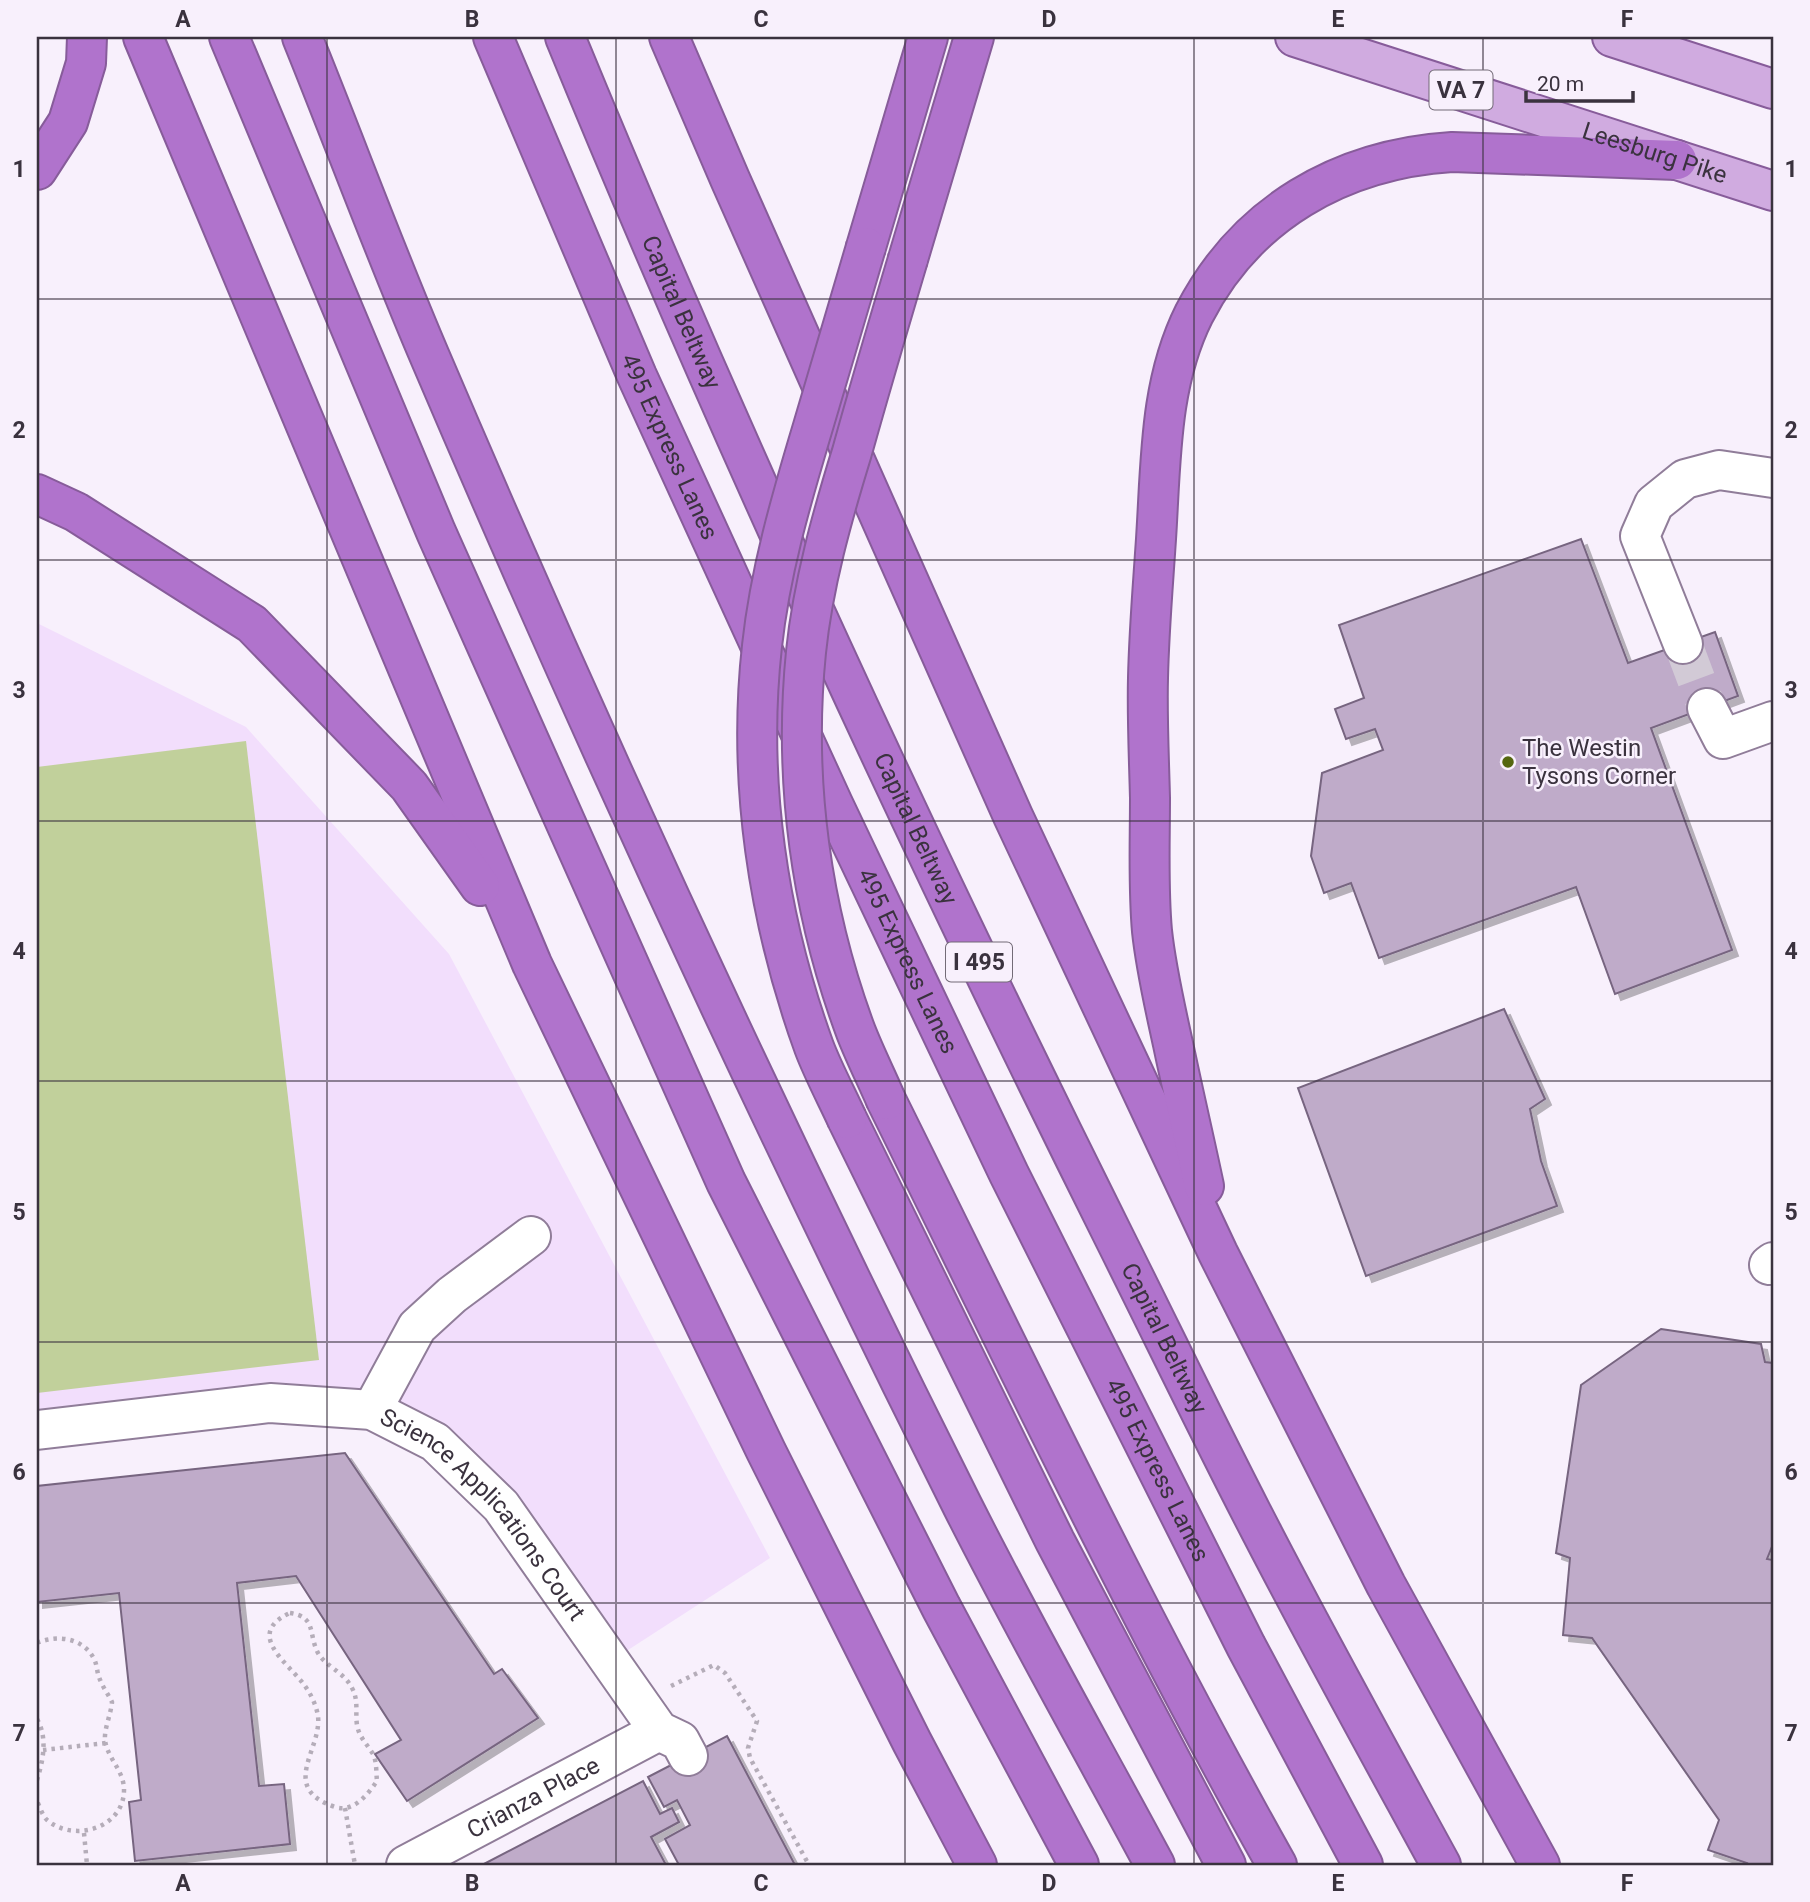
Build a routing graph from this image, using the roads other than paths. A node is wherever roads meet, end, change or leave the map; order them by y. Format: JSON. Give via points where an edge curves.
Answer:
{"nodes":[{"id":1,"x":87,"y":37,"type":"edge"},
{"id":2,"x":143,"y":37,"type":"edge"},
{"id":3,"x":229,"y":37,"type":"edge"},
{"id":4,"x":302,"y":37,"type":"edge"},
{"id":5,"x":494,"y":37,"type":"edge"},
{"id":6,"x":565,"y":37,"type":"edge"},
{"id":7,"x":669,"y":37,"type":"edge"},
{"id":8,"x":928,"y":37,"type":"edge"},
{"id":9,"x":974,"y":37,"type":"edge"},
{"id":10,"x":1295,"y":37,"type":"edge"},
{"id":11,"x":1612,"y":37,"type":"edge"},
{"id":12,"x":1773,"y":89,"type":"edge"},
{"id":13,"x":1677,"y":160,"type":"junction"},
{"id":14,"x":37,"y":170,"type":"edge"},
{"id":15,"x":1771,"y":191,"type":"edge"},
{"id":16,"x":1773,"y":478,"type":"edge"},
{"id":17,"x":37,"y":494,"type":"edge"},
{"id":18,"x":1683,"y":644,"type":"tunnel mouth"},
{"id":19,"x":1707,"y":708,"type":"tunnel mouth"},
{"id":20,"x":1773,"y":721,"type":"edge"},
{"id":21,"x":532,"y":964,"type":"junction"},
{"id":22,"x":531,"y":1236,"type":"dead end"},
{"id":23,"x":1218,"y":1253,"type":"junction"},
{"id":24,"x":372,"y":1410,"type":"junction"},
{"id":25,"x":37,"y":1430,"type":"edge"},
{"id":26,"x":649,"y":1716,"type":"junction"},
{"id":27,"x":688,"y":1756,"type":"dead end"},
{"id":28,"x":406,"y":1865,"type":"edge"},
{"id":29,"x":977,"y":1865,"type":"edge"},
{"id":30,"x":1079,"y":1865,"type":"edge"},
{"id":31,"x":1155,"y":1865,"type":"edge"},
{"id":32,"x":1226,"y":1865,"type":"edge"},
{"id":33,"x":1277,"y":1865,"type":"edge"},
{"id":34,"x":1363,"y":1865,"type":"edge"},
{"id":35,"x":1441,"y":1865,"type":"edge"},
{"id":36,"x":1540,"y":1865,"type":"edge"}],
"edges":[{"from":1,"to":14,"type":"highway","via":[[86,63],[68,122]]},
{"from":2,"to":21,"type":"highway"},
{"from":3,"to":30,"type":"highway","via":[[436,532],[726,1182]]},
{"from":4,"to":31,"type":"highway","via":[[428,352],[584,710],[696,952],[966,1513]]},
{"from":5,"to":34,"type":"highway","name":"495 Express Lanes","number":"I 495","via":[[637,376],[844,829],[1009,1174],[1246,1646]]},
{"from":6,"to":35,"type":"highway","name":"Capital Beltway","number":"I 495","via":[[626,185],[912,824],[1262,1534]]},
{"from":7,"to":23,"type":"highway","via":[[1013,816]]},
{"from":8,"to":32,"type":"highway","bridge":true,"via":[[775,568],[762,646],[758,734],[761,818],[772,897],[815,1048],[846,1119],[1055,1541]]},
{"from":9,"to":33,"type":"highway","bridge":true,"via":[[818,577],[806,652],[802,734],[805,814],[815,889],[856,1032],[886,1100],[1094,1521]]},
{"from":10,"to":13,"type":"main road","name":"Leesburg Pike","number":"VA 7"},
{"from":11,"to":12,"type":"main road"},
{"from":13,"to":15,"type":"main road","name":"Leesburg Pike","number":"VA 7"},
{"from":13,"to":23,"type":"highway","via":[[1452,152],[1357,170],[1301,197],[1255,232],[1215,278],[1182,342],[1170,377],[1162,448],[1148,677],[1148,871],[1163,993]]},
{"from":16,"to":18,"type":"street","via":[[1719,470],[1685,479],[1654,504],[1640,536]]},
{"from":17,"to":21,"type":"highway","via":[[76,512],[252,624],[409,786]]},
{"from":19,"to":20,"type":"street","via":[[1723,740]]},
{"from":21,"to":29,"type":"highway","via":[[772,1464]]},
{"from":22,"to":24,"type":"street","via":[[417,1327]]},
{"from":23,"to":36,"type":"highway","via":[[1386,1585]]},
{"from":24,"to":25,"type":"street","name":"Science Applications Court","via":[[270,1403]]},
{"from":24,"to":26,"type":"street","name":"Science Applications Court","via":[[435,1442],[501,1506]]},
{"from":26,"to":27,"type":"street","name":"Science Applications Court","via":[[680,1741]]},
{"from":26,"to":28,"type":"street","name":"Crianza Place"}]}
